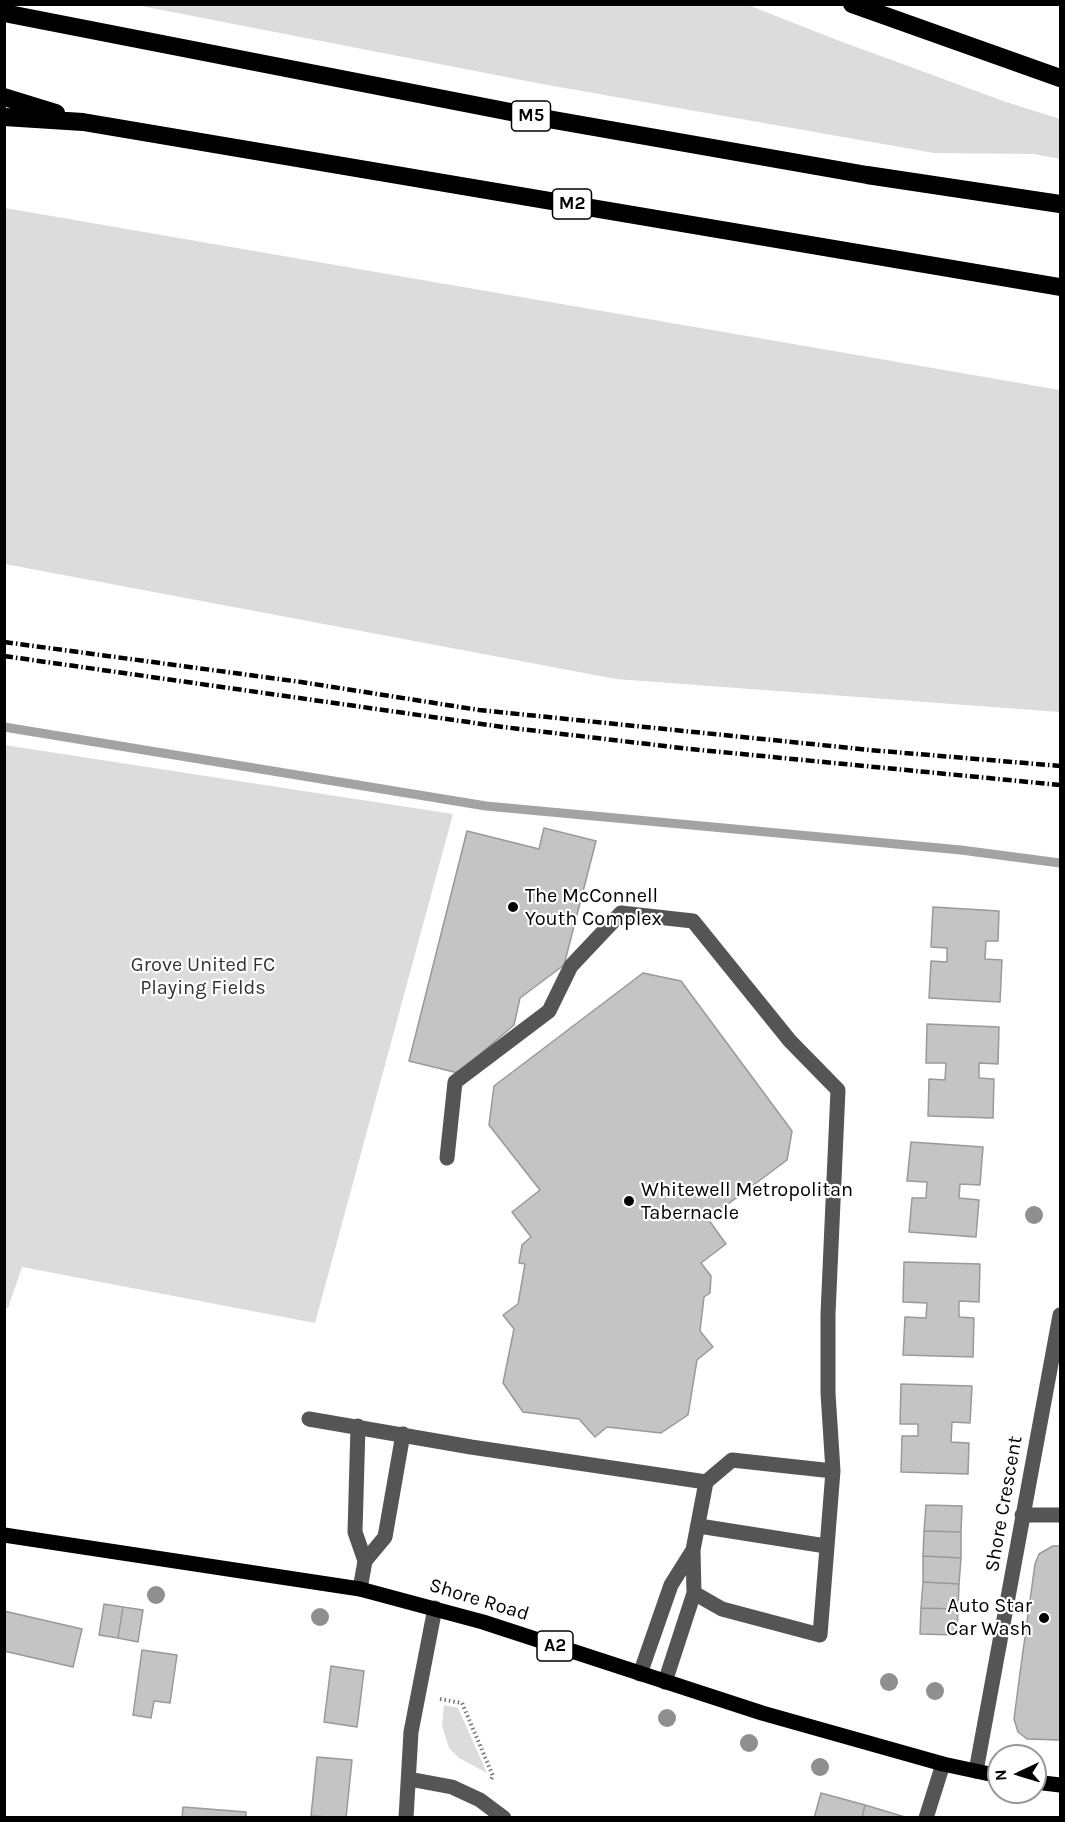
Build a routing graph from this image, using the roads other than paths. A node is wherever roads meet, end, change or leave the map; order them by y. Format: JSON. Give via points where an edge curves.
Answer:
{"nodes":[{"id":1,"x":852,"y":4,"type":"edge"},
{"id":2,"x":4,"y":13,"type":"edge"},
{"id":3,"x":1060,"y":78,"type":"edge"},
{"id":4,"x":4,"y":97,"type":"edge"},
{"id":5,"x":4,"y":117,"type":"edge"},
{"id":6,"x":83,"y":122,"type":"junction"},
{"id":7,"x":1060,"y":204,"type":"edge"},
{"id":8,"x":1060,"y":287,"type":"edge"},
{"id":9,"x":447,"y":1158,"type":"dead end"},
{"id":10,"x":1060,"y":1315,"type":"edge"},
{"id":11,"x":309,"y":1419,"type":"dead end"},
{"id":12,"x":358,"y":1426,"type":"junction"},
{"id":13,"x":403,"y":1434,"type":"junction"},
{"id":14,"x":832,"y":1471,"type":"junction"},
{"id":15,"x":706,"y":1482,"type":"junction"},
{"id":16,"x":1022,"y":1515,"type":"junction"},
{"id":17,"x":1060,"y":1515,"type":"edge"},
{"id":18,"x":699,"y":1526,"type":"junction"},
{"id":19,"x":4,"y":1535,"type":"edge"},
{"id":20,"x":826,"y":1546,"type":"junction"},
{"id":21,"x":693,"y":1550,"type":"junction"},
{"id":22,"x":365,"y":1561,"type":"junction"},
{"id":23,"x":360,"y":1589,"type":"junction"},
{"id":24,"x":694,"y":1593,"type":"junction"},
{"id":25,"x":435,"y":1608,"type":"junction"},
{"id":26,"x":640,"y":1674,"type":"junction"},
{"id":27,"x":664,"y":1682,"type":"junction"},
{"id":28,"x":943,"y":1764,"type":"junction"},
{"id":29,"x":975,"y":1771,"type":"junction"},
{"id":30,"x":987,"y":1774,"type":"edge"},
{"id":31,"x":408,"y":1779,"type":"junction"},
{"id":32,"x":406,"y":1818,"type":"edge"},
{"id":33,"x":504,"y":1818,"type":"edge"},
{"id":34,"x":926,"y":1818,"type":"edge"}],
"edges":[{"from":1,"to":3,"type":"highway"},
{"from":2,"to":7,"type":"highway","number":"M5","via":[[531,116],[867,175]]},
{"from":4,"to":6,"type":"highway"},
{"from":5,"to":6,"type":"highway","number":"M2"},
{"from":6,"to":8,"type":"highway","number":"M2"},
{"from":9,"to":14,"type":"street","via":[[455,1082],[549,1011],[572,966],[621,913],[693,921],[790,1041],[838,1090],[828,1314]]},
{"from":10,"to":16,"type":"street","name":"Shore Crescent"},
{"from":11,"to":12,"type":"street"},
{"from":12,"to":13,"type":"street"},
{"from":12,"to":22,"type":"street","via":[[355,1532]]},
{"from":13,"to":15,"type":"street"},
{"from":13,"to":22,"type":"street","via":[[385,1537]]},
{"from":14,"to":15,"type":"street","via":[[732,1460]]},
{"from":14,"to":20,"type":"street"},
{"from":15,"to":18,"type":"street"},
{"from":16,"to":17,"type":"street"},
{"from":16,"to":29,"type":"street","name":"Shore Crescent"},
{"from":18,"to":20,"type":"street"},
{"from":18,"to":21,"type":"street"},
{"from":19,"to":23,"type":"main road","name":"Shore Road","number":"A2"},
{"from":20,"to":24,"type":"street","via":[[820,1635],[722,1609]]},
{"from":21,"to":24,"type":"street"},
{"from":21,"to":26,"type":"street","via":[[671,1585]]},
{"from":22,"to":23,"type":"street"},
{"from":23,"to":25,"type":"main road","name":"Shore Road","number":"A2"},
{"from":24,"to":27,"type":"street"},
{"from":25,"to":26,"type":"main road","name":"Shore Road","number":"A2"},
{"from":25,"to":31,"type":"street","via":[[411,1732]]},
{"from":26,"to":27,"type":"main road","name":"Shore Road","number":"A2"},
{"from":27,"to":28,"type":"main road","name":"Shore Road","number":"A2"},
{"from":28,"to":29,"type":"main road","name":"Shore Road","number":"A2"},
{"from":28,"to":34,"type":"street"},
{"from":29,"to":30,"type":"main road","name":"Shore Road","number":"A2"},
{"from":31,"to":32,"type":"street"},
{"from":31,"to":33,"type":"street","via":[[452,1787],[480,1800]]}]}
